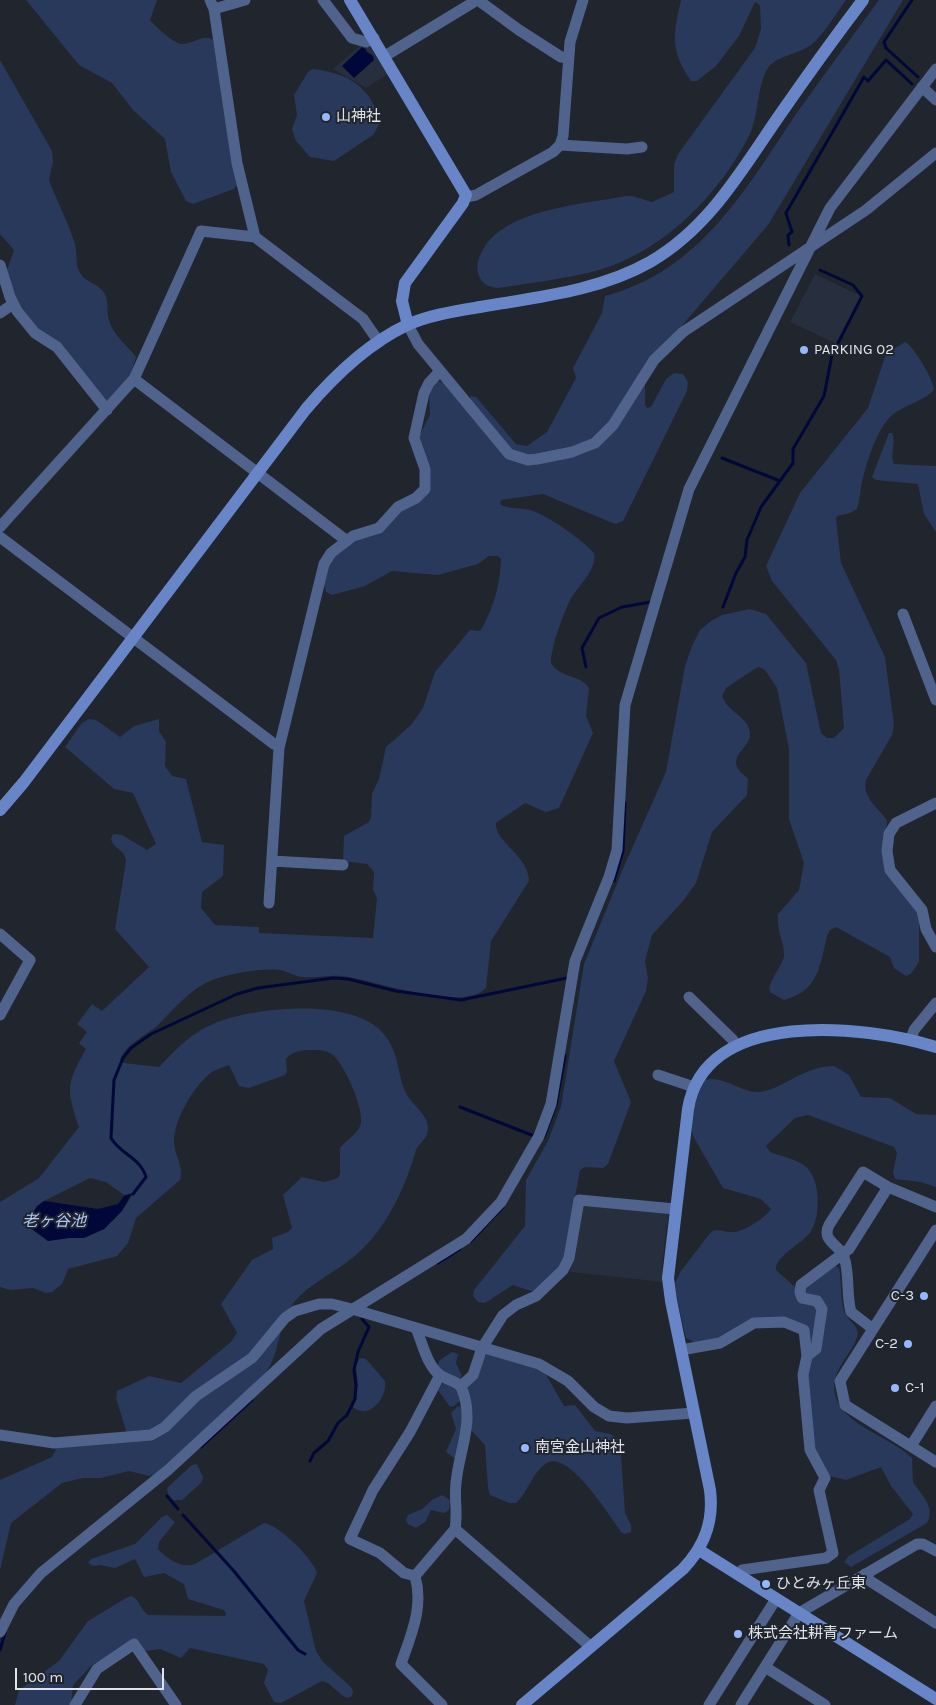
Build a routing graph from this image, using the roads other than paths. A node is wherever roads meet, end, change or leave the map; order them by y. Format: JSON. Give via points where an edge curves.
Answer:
{"nodes":[{"id":1,"x":245,"y":0,"type":"edge"},
{"id":2,"x":323,"y":0,"type":"edge"},
{"id":3,"x":350,"y":0,"type":"edge"},
{"id":4,"x":477,"y":0,"type":"edge"},
{"id":5,"x":583,"y":0,"type":"edge"},
{"id":6,"x":863,"y":0,"type":"edge"},
{"id":7,"x":212,"y":5,"type":"edge"},
{"id":8,"x":374,"y":38,"type":"junction"},
{"id":9,"x":386,"y":56,"type":"junction"},
{"id":10,"x":568,"y":58,"type":"junction"},
{"id":11,"x":936,"y":69,"type":"edge"},
{"id":12,"x":922,"y":87,"type":"junction"},
{"id":13,"x":936,"y":100,"type":"edge"},
{"id":14,"x":560,"y":145,"type":"junction"},
{"id":15,"x":642,"y":147,"type":"dead end"},
{"id":16,"x":936,"y":153,"type":"edge"},
{"id":17,"x":466,"y":197,"type":"junction"},
{"id":18,"x":255,"y":237,"type":"junction"},
{"id":19,"x":810,"y":248,"type":"junction"},
{"id":20,"x":0,"y":265,"type":"edge"},
{"id":21,"x":13,"y":304,"type":"junction"},
{"id":22,"x":0,"y":313,"type":"edge"},
{"id":23,"x":408,"y":325,"type":"junction"},
{"id":24,"x":379,"y":342,"type":"junction"},
{"id":25,"x":440,"y":372,"type":"junction"},
{"id":26,"x":134,"y":379,"type":"junction"},
{"id":27,"x":107,"y":410,"type":"junction"},
{"id":28,"x":258,"y":473,"type":"junction"},
{"id":29,"x":0,"y":527,"type":"edge"},
{"id":30,"x":0,"y":537,"type":"edge"},
{"id":31,"x":347,"y":541,"type":"junction"},
{"id":32,"x":903,"y":614,"type":"dead end"},
{"id":33,"x":133,"y":638,"type":"junction"},
{"id":34,"x":936,"y":700,"type":"edge"},
{"id":35,"x":279,"y":745,"type":"junction"},
{"id":36,"x":936,"y":803,"type":"edge"},
{"id":37,"x":0,"y":810,"type":"edge"},
{"id":38,"x":272,"y":861,"type":"junction"},
{"id":39,"x":343,"y":865,"type":"dead end"},
{"id":40,"x":270,"y":903,"type":"dead end"},
{"id":41,"x":0,"y":934,"type":"edge"},
{"id":42,"x":936,"y":947,"type":"edge"},
{"id":43,"x":690,"y":997,"type":"dead end"},
{"id":44,"x":936,"y":1003,"type":"edge"},
{"id":45,"x":0,"y":1015,"type":"edge"},
{"id":46,"x":911,"y":1040,"type":"junction"},
{"id":47,"x":735,"y":1045,"type":"junction"},
{"id":48,"x":936,"y":1047,"type":"edge"},
{"id":49,"x":658,"y":1074,"type":"dead end"},
{"id":50,"x":694,"y":1087,"type":"junction"},
{"id":51,"x":888,"y":1187,"type":"junction"},
{"id":52,"x":936,"y":1207,"type":"edge"},
{"id":53,"x":675,"y":1209,"type":"junction"},
{"id":54,"x":936,"y":1230,"type":"edge"},
{"id":55,"x":842,"y":1254,"type":"junction"},
{"id":56,"x":352,"y":1309,"type":"junction"},
{"id":57,"x":416,"y":1328,"type":"junction"},
{"id":58,"x":873,"y":1329,"type":"junction"},
{"id":59,"x":482,"y":1348,"type":"junction"},
{"id":60,"x":681,"y":1350,"type":"junction"},
{"id":61,"x":807,"y":1356,"type":"junction"},
{"id":62,"x":440,"y":1375,"type":"junction"},
{"id":63,"x":461,"y":1386,"type":"junction"},
{"id":64,"x":936,"y":1406,"type":"edge"},
{"id":65,"x":694,"y":1413,"type":"junction"},
{"id":66,"x":0,"y":1435,"type":"edge"},
{"id":67,"x":910,"y":1446,"type":"junction"},
{"id":68,"x":936,"y":1462,"type":"edge"},
{"id":69,"x":455,"y":1529,"type":"junction"},
{"id":70,"x":699,"y":1550,"type":"junction"},
{"id":71,"x":936,"y":1551,"type":"edge"},
{"id":72,"x":865,"y":1574,"type":"junction"},
{"id":73,"x":739,"y":1575,"type":"junction"},
{"id":74,"x":415,"y":1576,"type":"junction"},
{"id":75,"x":776,"y":1598,"type":"junction"},
{"id":76,"x":799,"y":1613,"type":"junction"},
{"id":77,"x":936,"y":1623,"type":"edge"},
{"id":78,"x":0,"y":1632,"type":"edge"},
{"id":79,"x":591,"y":1647,"type":"junction"},
{"id":80,"x":765,"y":1667,"type":"junction"},
{"id":81,"x":935,"y":1700,"type":"edge"},
{"id":82,"x":75,"y":1705,"type":"edge"},
{"id":83,"x":176,"y":1705,"type":"edge"},
{"id":84,"x":442,"y":1705,"type":"edge"},
{"id":85,"x":522,"y":1705,"type":"edge"},
{"id":86,"x":709,"y":1705,"type":"edge"},
{"id":87,"x":741,"y":1705,"type":"edge"},
{"id":88,"x":825,"y":1705,"type":"edge"}],
"edges":[{"from":1,"to":7,"type":"street"},
{"from":2,"to":8,"type":"street","via":[[352,38],[366,42]]},
{"from":3,"to":8,"type":"street"},
{"from":4,"to":9,"type":"street"},
{"from":4,"to":10,"type":"street","via":[[561,57]]},
{"from":5,"to":10,"type":"street","via":[[571,35]]},
{"from":6,"to":23,"type":"street","via":[[724,196],[702,222],[671,249],[635,270],[604,282],[460,310]]},
{"from":7,"to":18,"type":"street","via":[[237,163]]},
{"from":8,"to":9,"type":"street"},
{"from":9,"to":17,"type":"street"},
{"from":10,"to":14,"type":"street"},
{"from":11,"to":12,"type":"street"},
{"from":12,"to":13,"type":"street"},
{"from":12,"to":19,"type":"street","via":[[830,208]]},
{"from":14,"to":15,"type":"street"},
{"from":14,"to":17,"type":"street","via":[[476,196]]},
{"from":16,"to":19,"type":"street","via":[[866,210]]},
{"from":17,"to":23,"type":"street","via":[[405,283],[402,301]]},
{"from":18,"to":24,"type":"street","via":[[362,318]]},
{"from":18,"to":26,"type":"street","via":[[201,230]]},
{"from":19,"to":25,"type":"street","via":[[668,345],[654,360],[605,435],[584,449],[537,459],[509,454]]},
{"from":19,"to":56,"type":"street","via":[[693,481],[676,532],[625,705],[618,850],[575,962],[555,1087],[546,1121],[500,1202],[478,1228],[452,1248]]},
{"from":20,"to":21,"type":"street"},
{"from":21,"to":22,"type":"street"},
{"from":21,"to":27,"type":"street","via":[[35,333],[57,347]]},
{"from":23,"to":24,"type":"street"},
{"from":23,"to":25,"type":"street"},
{"from":24,"to":28,"type":"street","via":[[322,390]]},
{"from":25,"to":31,"type":"street","via":[[424,392],[414,438],[425,469],[425,489],[398,507],[379,528],[357,533]]},
{"from":26,"to":27,"type":"street"},
{"from":26,"to":28,"type":"street"},
{"from":27,"to":29,"type":"street"},
{"from":28,"to":31,"type":"street"},
{"from":28,"to":33,"type":"street"},
{"from":30,"to":33,"type":"street"},
{"from":31,"to":35,"type":"street","via":[[331,553],[324,564]]},
{"from":32,"to":34,"type":"street"},
{"from":33,"to":35,"type":"street"},
{"from":33,"to":37,"type":"street"},
{"from":35,"to":38,"type":"street"},
{"from":36,"to":42,"type":"street","via":[[896,823],[889,834],[887,851],[890,870],[922,910],[926,929]]},
{"from":38,"to":39,"type":"street"},
{"from":38,"to":40,"type":"street"},
{"from":41,"to":45,"type":"street","via":[[30,960]]},
{"from":43,"to":47,"type":"street"},
{"from":44,"to":46,"type":"street","via":[[914,1030]]},
{"from":46,"to":47,"type":"street","via":[[875,1032],[816,1031],[768,1036]]},
{"from":46,"to":48,"type":"street"},
{"from":47,"to":50,"type":"street","via":[[713,1060]]},
{"from":49,"to":50,"type":"street"},
{"from":50,"to":53,"type":"street","via":[[688,1109]]},
{"from":51,"to":52,"type":"street"},
{"from":51,"to":55,"type":"street","via":[[849,1249]]},
{"from":51,"to":55,"type":"street","via":[[862,1172],[827,1230],[828,1240]]},
{"from":53,"to":59,"type":"street","via":[[579,1200],[569,1258],[563,1270],[531,1300],[509,1309]]},
{"from":53,"to":60,"type":"street","via":[[668,1278]]},
{"from":54,"to":58,"type":"street"},
{"from":55,"to":58,"type":"street","via":[[851,1312]]},
{"from":55,"to":61,"type":"street","via":[[800,1288],[802,1298],[817,1301],[822,1309],[816,1349]]},
{"from":56,"to":57,"type":"street"},
{"from":56,"to":66,"type":"street","via":[[320,1304],[295,1311],[284,1318],[252,1358],[196,1396],[165,1427],[151,1434],[54,1443]]},
{"from":56,"to":78,"type":"street","via":[[321,1329],[168,1470],[40,1573],[14,1604]]},
{"from":57,"to":59,"type":"street"},
{"from":57,"to":62,"type":"street","via":[[429,1360]]},
{"from":58,"to":67,"type":"street","via":[[840,1382],[845,1405]]},
{"from":59,"to":63,"type":"street","via":[[472,1376]]},
{"from":59,"to":65,"type":"street","via":[[550,1368],[609,1416],[627,1418]]},
{"from":60,"to":61,"type":"street","via":[[720,1343],[750,1324],[784,1322],[804,1330]]},
{"from":60,"to":65,"type":"street"},
{"from":61,"to":73,"type":"street","via":[[802,1375],[810,1450],[825,1478],[819,1490],[833,1553],[826,1558],[742,1570]]},
{"from":62,"to":63,"type":"street"},
{"from":62,"to":74,"type":"street","via":[[410,1432],[373,1490],[350,1538],[380,1554],[404,1573]]},
{"from":63,"to":69,"type":"street","via":[[468,1423],[456,1480]]},
{"from":64,"to":67,"type":"street"},
{"from":65,"to":70,"type":"street","via":[[711,1500],[709,1526]]},
{"from":67,"to":68,"type":"street"},
{"from":69,"to":74,"type":"street"},
{"from":69,"to":79,"type":"street"},
{"from":70,"to":73,"type":"street"},
{"from":70,"to":79,"type":"street","via":[[683,1569]]},
{"from":71,"to":72,"type":"street","via":[[917,1544]]},
{"from":72,"to":76,"type":"street"},
{"from":72,"to":77,"type":"street","via":[[870,1582]]},
{"from":73,"to":75,"type":"street"},
{"from":74,"to":84,"type":"street","via":[[420,1600],[414,1629],[401,1664]]},
{"from":75,"to":76,"type":"street"},
{"from":75,"to":86,"type":"street"},
{"from":76,"to":80,"type":"street"},
{"from":76,"to":81,"type":"street"},
{"from":79,"to":85,"type":"street"},
{"from":80,"to":87,"type":"street"},
{"from":80,"to":88,"type":"street"},
{"from":82,"to":83,"type":"street","via":[[97,1670],[134,1644]]}]}
